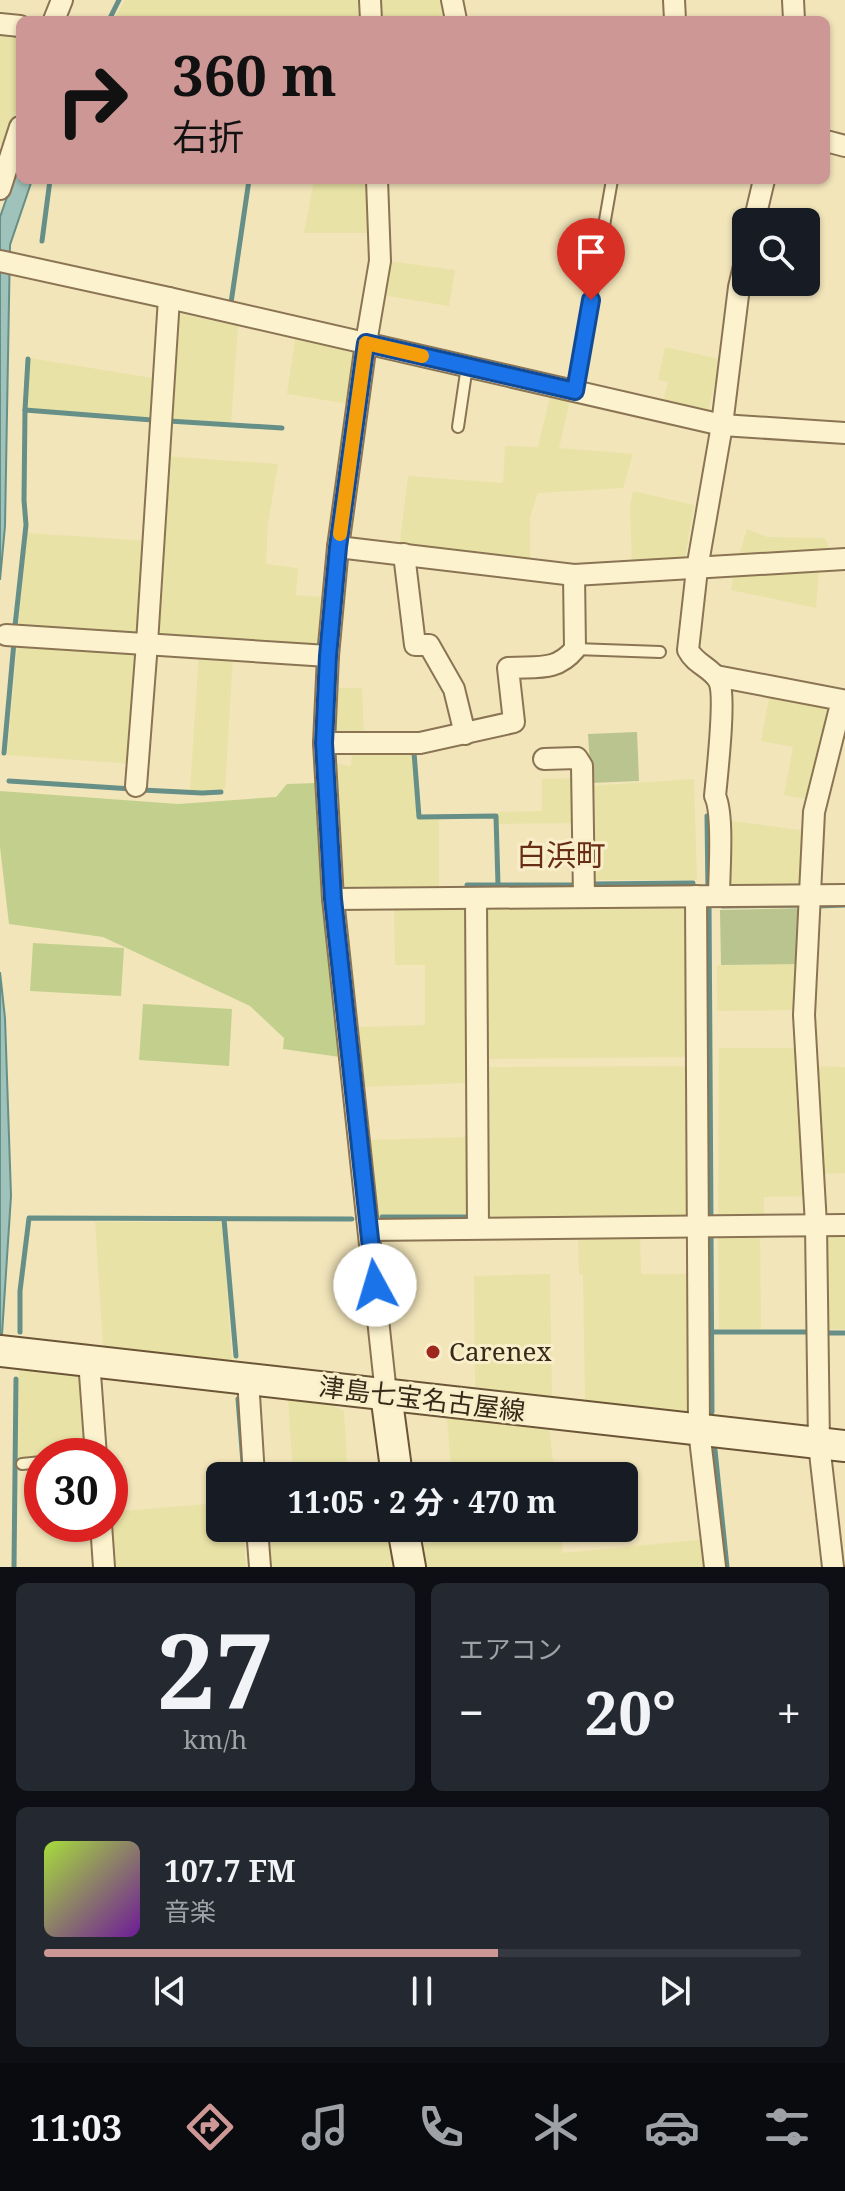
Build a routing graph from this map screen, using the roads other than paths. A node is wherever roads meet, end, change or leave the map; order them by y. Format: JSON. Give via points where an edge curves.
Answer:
{"nodes":[{"id":1,"x":16,"y":139,"type":"edge"},
{"id":2,"x":377,"y":184,"type":"edge"},
{"id":3,"x":611,"y":184,"type":"edge"},
{"id":4,"x":763,"y":184,"type":"edge"},
{"id":5,"x":0,"y":189,"type":"edge"},
{"id":6,"x":757,"y":208,"type":"edge"},
{"id":7,"x":8,"y":263,"type":"edge"},
{"id":8,"x":738,"y":296,"type":"edge"},
{"id":9,"x":169,"y":298,"type":"junction"},
{"id":10,"x":366,"y":343,"type":"junction"},
{"id":11,"x":467,"y":366,"type":"junction"},
{"id":12,"x":575,"y":391,"type":"junction"},
{"id":13,"x":722,"y":425,"type":"junction"},
{"id":14,"x":458,"y":427,"type":"dead end"},
{"id":15,"x":845,"y":431,"type":"edge"},
{"id":16,"x":338,"y":547,"type":"junction"},
{"id":17,"x":404,"y":554,"type":"junction"},
{"id":18,"x":845,"y":559,"type":"edge"},
{"id":19,"x":697,"y":569,"type":"junction"},
{"id":20,"x":574,"y":575,"type":"junction"},
{"id":21,"x":6,"y":635,"type":"dead end"},
{"id":22,"x":147,"y":643,"type":"junction"},
{"id":23,"x":575,"y":649,"type":"junction"},
{"id":24,"x":660,"y":652,"type":"dead end"},
{"id":25,"x":328,"y":656,"type":"junction"},
{"id":26,"x":716,"y":676,"type":"junction"},
{"id":27,"x":844,"y":700,"type":"edge"},
{"id":28,"x":465,"y":734,"type":"junction"},
{"id":29,"x":324,"y":743,"type":"junction"},
{"id":30,"x":544,"y":759,"type":"dead end"},
{"id":31,"x":136,"y":786,"type":"dead end"},
{"id":32,"x":811,"y":895,"type":"junction"},
{"id":33,"x":845,"y":895,"type":"edge"},
{"id":34,"x":708,"y":896,"type":"junction"},
{"id":35,"x":584,"y":897,"type":"junction"},
{"id":36,"x":476,"y":898,"type":"junction"},
{"id":37,"x":333,"y":899,"type":"junction"},
{"id":38,"x":816,"y":1225,"type":"junction"},
{"id":39,"x":845,"y":1225,"type":"edge"},
{"id":40,"x":706,"y":1226,"type":"junction"},
{"id":41,"x":478,"y":1228,"type":"junction"},
{"id":42,"x":369,"y":1230,"type":"junction"},
{"id":43,"x":3,"y":1351,"type":"edge"},
{"id":44,"x":89,"y":1360,"type":"junction"},
{"id":45,"x":248,"y":1379,"type":"junction"},
{"id":46,"x":386,"y":1394,"type":"junction"},
{"id":47,"x":699,"y":1430,"type":"junction"},
{"id":48,"x":95,"y":1438,"type":"edge"},
{"id":49,"x":832,"y":1445,"type":"edge"},
{"id":50,"x":253,"y":1462,"type":"edge"},
{"id":51,"x":395,"y":1462,"type":"edge"},
{"id":52,"x":102,"y":1542,"type":"edge"},
{"id":53,"x":258,"y":1542,"type":"edge"},
{"id":54,"x":406,"y":1542,"type":"edge"},
{"id":55,"x":104,"y":1567,"type":"edge"},
{"id":56,"x":260,"y":1567,"type":"edge"},
{"id":57,"x":410,"y":1567,"type":"edge"},
{"id":58,"x":715,"y":1567,"type":"edge"},
{"id":59,"x":833,"y":1567,"type":"edge"}],
"edges":[{"from":1,"to":5,"type":"street"},
{"from":2,"to":10,"type":"street","via":[[380,261]]},
{"from":3,"to":12,"type":"lane"},
{"from":4,"to":6,"type":"street"},
{"from":7,"to":9,"type":"street"},
{"from":8,"to":13,"type":"street"},
{"from":9,"to":10,"type":"street"},
{"from":9,"to":22,"type":"street"},
{"from":10,"to":11,"type":"street"},
{"from":10,"to":16,"type":"street"},
{"from":11,"to":12,"type":"street"},
{"from":11,"to":14,"type":"lane"},
{"from":12,"to":13,"type":"street"},
{"from":13,"to":15,"type":"street"},
{"from":13,"to":19,"type":"street"},
{"from":16,"to":17,"type":"street"},
{"from":16,"to":25,"type":"street"},
{"from":17,"to":20,"type":"street"},
{"from":17,"to":28,"type":"street","via":[[415,645],[429,645],[454,689]]},
{"from":18,"to":19,"type":"street"},
{"from":19,"to":20,"type":"street"},
{"from":19,"to":26,"type":"street","via":[[688,650]]},
{"from":20,"to":23,"type":"street"},
{"from":21,"to":22,"type":"street"},
{"from":22,"to":25,"type":"street"},
{"from":22,"to":31,"type":"street"},
{"from":23,"to":24,"type":"lane"},
{"from":23,"to":28,"type":"street","via":[[554,666],[508,668],[514,722]]},
{"from":25,"to":29,"type":"street"},
{"from":26,"to":27,"type":"street"},
{"from":26,"to":34,"type":"street","via":[[722,692],[715,796],[719,815]]},
{"from":27,"to":32,"type":"street","via":[[814,812]]},
{"from":28,"to":29,"type":"street","via":[[410,744]]},
{"from":29,"to":37,"type":"street"},
{"from":30,"to":35,"type":"street","via":[[577,758],[582,766]]},
{"from":32,"to":33,"type":"street"},
{"from":32,"to":34,"type":"street"},
{"from":32,"to":38,"type":"street","via":[[804,1015]]},
{"from":34,"to":35,"type":"street"},
{"from":34,"to":40,"type":"street"},
{"from":35,"to":36,"type":"street"},
{"from":36,"to":37,"type":"street"},
{"from":36,"to":41,"type":"street"},
{"from":37,"to":42,"type":"street"},
{"from":38,"to":39,"type":"street"},
{"from":38,"to":40,"type":"street"},
{"from":38,"to":49,"type":"street"},
{"from":40,"to":41,"type":"street"},
{"from":40,"to":47,"type":"street"},
{"from":41,"to":42,"type":"street"},
{"from":42,"to":46,"type":"street"},
{"from":43,"to":44,"type":"main road","name":"津島七宝名古屋線"},
{"from":44,"to":45,"type":"main road","name":"津島七宝名古屋線"},
{"from":44,"to":48,"type":"street"},
{"from":45,"to":46,"type":"main road","name":"津島七宝名古屋線"},
{"from":45,"to":50,"type":"street"},
{"from":46,"to":47,"type":"main road","name":"津島七宝名古屋線"},
{"from":46,"to":51,"type":"main road"},
{"from":47,"to":49,"type":"main road","name":"津島七宝名古屋線"},
{"from":47,"to":58,"type":"street"},
{"from":49,"to":59,"type":"street"},
{"from":52,"to":55,"type":"street"},
{"from":53,"to":56,"type":"street"},
{"from":54,"to":57,"type":"main road"}]}
